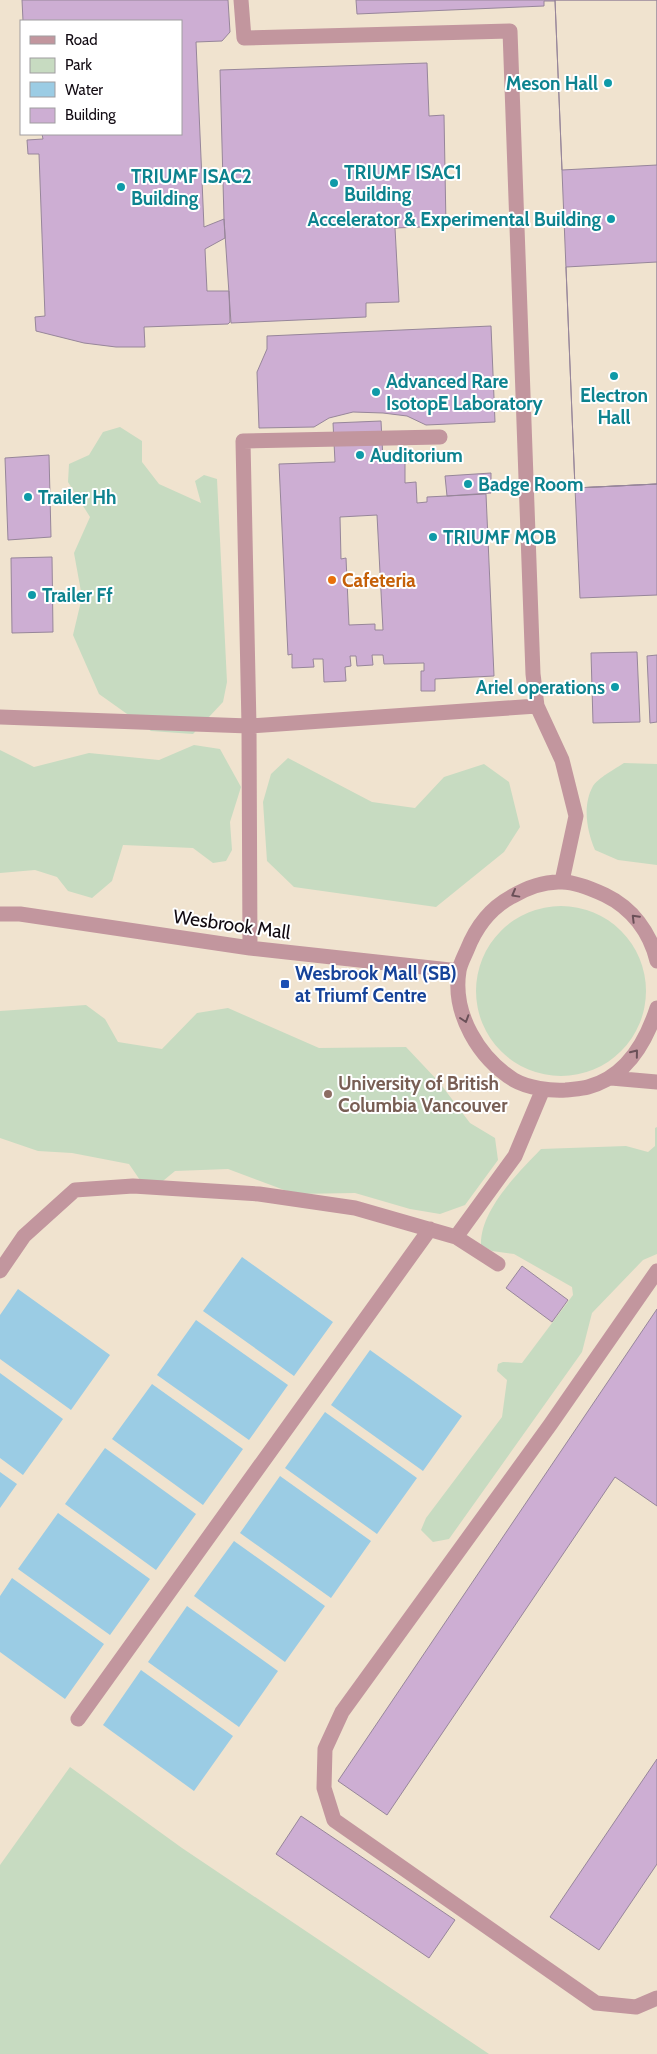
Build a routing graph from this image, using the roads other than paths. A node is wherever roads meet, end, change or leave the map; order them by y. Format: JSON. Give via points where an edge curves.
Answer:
{"nodes":[{"id":1,"x":241,"y":0,"type":"edge"},
{"id":2,"x":440,"y":437,"type":"dead end"},
{"id":3,"x":537,"y":706,"type":"junction"},
{"id":4,"x":0,"y":717,"type":"edge"},
{"id":5,"x":249,"y":726,"type":"junction"},
{"id":6,"x":562,"y":882,"type":"junction"},
{"id":7,"x":0,"y":914,"type":"edge"},
{"id":8,"x":250,"y":948,"type":"junction"},
{"id":9,"x":657,"y":961,"type":"edge"},
{"id":10,"x":459,"y":971,"type":"junction"},
{"id":11,"x":657,"y":1008,"type":"edge"},
{"id":12,"x":611,"y":1078,"type":"junction"},
{"id":13,"x":657,"y":1082,"type":"edge"},
{"id":14,"x":543,"y":1089,"type":"junction"},
{"id":15,"x":430,"y":1229,"type":"junction"},
{"id":16,"x":456,"y":1237,"type":"junction"},
{"id":17,"x":498,"y":1264,"type":"dead end"},
{"id":18,"x":0,"y":1271,"type":"edge"},
{"id":19,"x":657,"y":1272,"type":"edge"},
{"id":20,"x":78,"y":1719,"type":"dead end"},
{"id":21,"x":657,"y":1998,"type":"edge"}],
"edges":[{"from":1,"to":3,"type":"street","via":[[244,38],[510,31],[533,674]]},
{"from":2,"to":5,"type":"street","via":[[243,441]]},
{"from":3,"to":5,"type":"street"},
{"from":3,"to":6,"type":"street","via":[[562,760],[576,816]]},
{"from":4,"to":5,"type":"street"},
{"from":5,"to":8,"type":"street"},
{"from":9,"to":6,"type":"street","one_way":true,"via":[[640,922],[616,901],[591,889]]},
{"from":6,"to":10,"type":"street","one_way":true,"via":[[527,888],[497,905],[474,931]]},
{"from":7,"to":8,"type":"street","name":"Wesbrook Mall"},
{"from":8,"to":10,"type":"street","name":"Wesbrook Mall"},
{"from":10,"to":14,"type":"street","one_way":true,"via":[[458,998],[470,1036],[495,1066],[516,1081]]},
{"from":12,"to":11,"type":"street","one_way":true,"via":[[645,1040]]},
{"from":12,"to":13,"type":"street"},
{"from":12,"to":14,"type":"street","via":[[588,1087]]},
{"from":14,"to":16,"type":"street","via":[[515,1156]]},
{"from":15,"to":16,"type":"street"},
{"from":15,"to":18,"type":"street","via":[[355,1208],[259,1194],[133,1186],[75,1190],[24,1236]]},
{"from":15,"to":20,"type":"street"},
{"from":16,"to":17,"type":"street"},
{"from":19,"to":21,"type":"street","via":[[342,1712],[326,1749],[324,1788],[334,1820],[596,2003],[636,2007]]}]}
